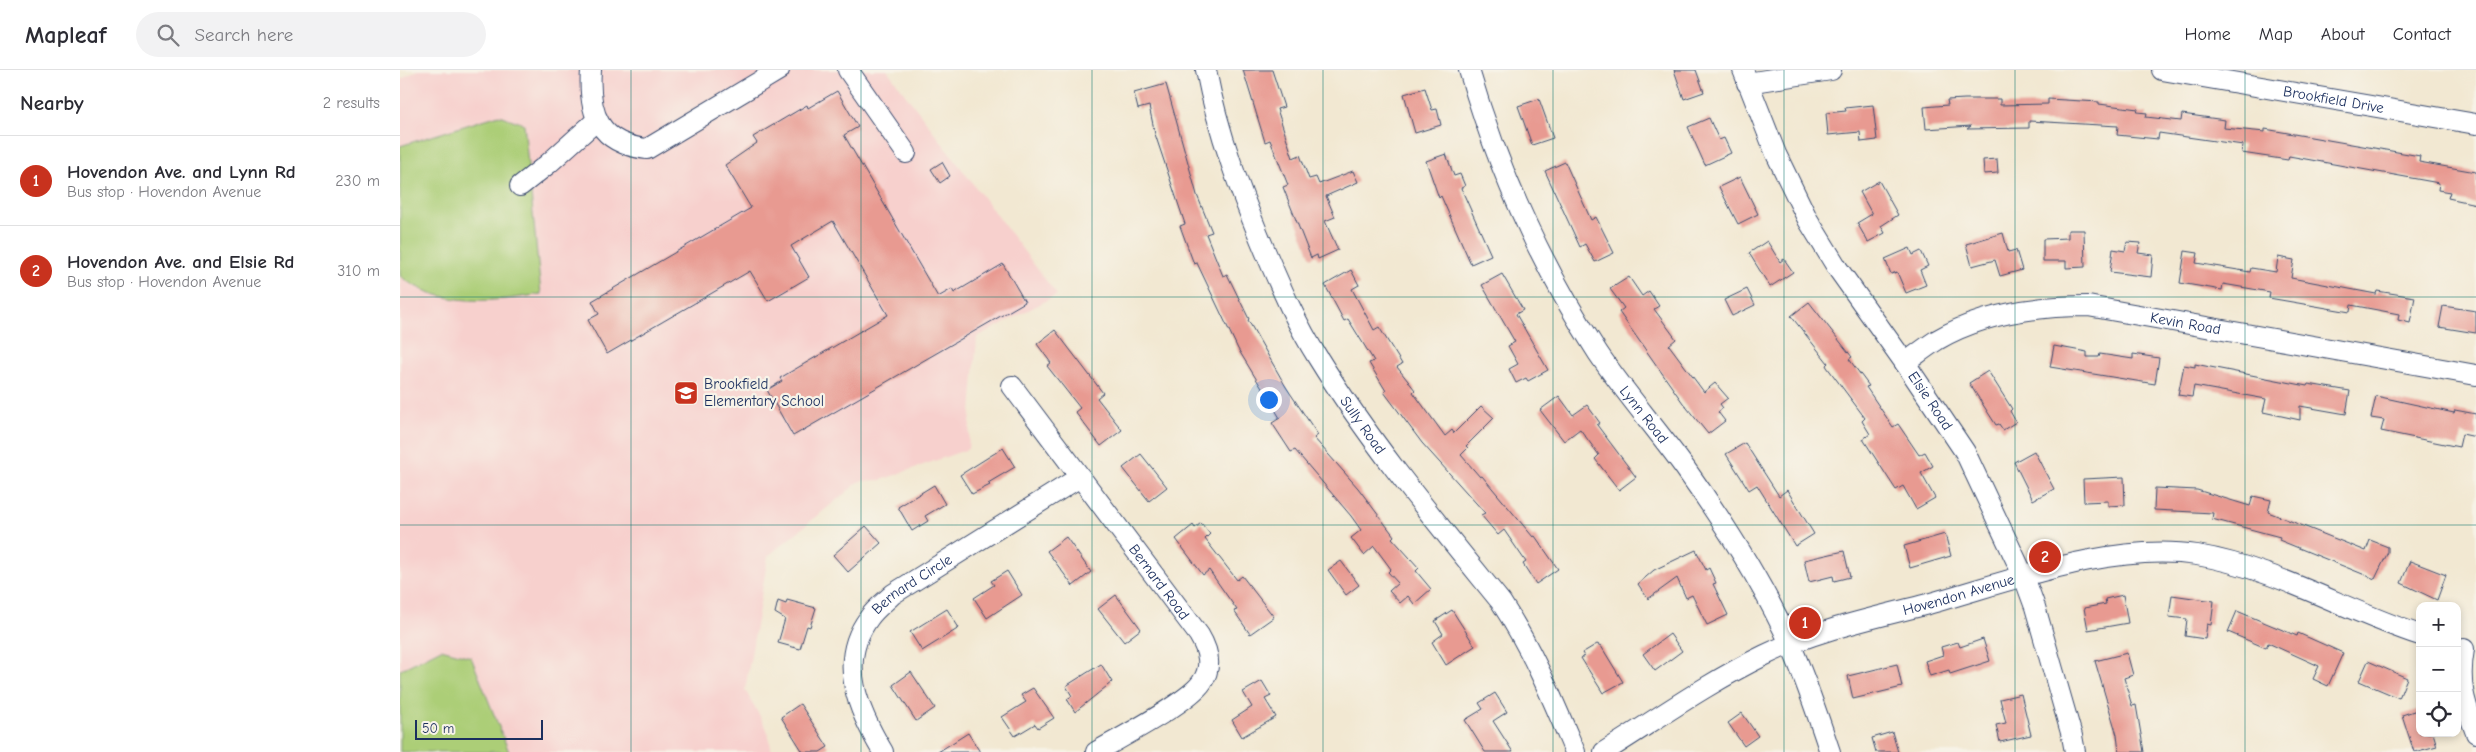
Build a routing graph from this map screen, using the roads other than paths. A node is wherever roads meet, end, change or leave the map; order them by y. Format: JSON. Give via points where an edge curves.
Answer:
{"nodes":[{"id":1,"x":591,"y":70,"type":"edge"},
{"id":2,"x":780,"y":70,"type":"edge"},
{"id":3,"x":848,"y":70,"type":"edge"},
{"id":4,"x":1206,"y":70,"type":"edge"},
{"id":5,"x":1469,"y":70,"type":"edge"},
{"id":6,"x":1831,"y":70,"type":"edge"},
{"id":7,"x":2162,"y":70,"type":"edge"},
{"id":8,"x":1745,"y":77,"type":"edge"},
{"id":9,"x":597,"y":120,"type":"junction"},
{"id":10,"x":2476,"y":124,"type":"edge"},
{"id":11,"x":906,"y":153,"type":"dead end"},
{"id":12,"x":520,"y":186,"type":"dead end"},
{"id":13,"x":1906,"y":363,"type":"junction"},
{"id":14,"x":2476,"y":375,"type":"edge"},
{"id":15,"x":1012,"y":386,"type":"dead end"},
{"id":16,"x":1080,"y":477,"type":"junction"},
{"id":17,"x":2024,"y":577,"type":"junction"},
{"id":18,"x":2416,"y":633,"type":"edge"},
{"id":19,"x":1790,"y":644,"type":"junction"},
{"id":20,"x":2466,"y":649,"type":"edge"},
{"id":21,"x":2476,"y":733,"type":"edge"},
{"id":22,"x":883,"y":752,"type":"edge"},
{"id":23,"x":1096,"y":752,"type":"edge"},
{"id":24,"x":1575,"y":752,"type":"edge"},
{"id":25,"x":1604,"y":752,"type":"edge"},
{"id":26,"x":1830,"y":752,"type":"edge"},
{"id":27,"x":2075,"y":752,"type":"edge"}],
"edges":[{"from":1,"to":9,"type":"street","via":[[590,94]]},
{"from":2,"to":9,"type":"street","via":[[647,149],[629,147],[613,139]]},
{"from":3,"to":11,"type":"street"},
{"from":4,"to":24,"type":"street","name":"Sully Road","via":[[1218,123],[1241,190],[1274,271],[1316,356],[1374,441],[1501,602],[1536,660]]},
{"from":5,"to":19,"type":"street","name":"Lynn Road","via":[[1496,152],[1535,245],[1560,290],[1598,353],[1684,466],[1737,544]]},
{"from":6,"to":8,"type":"street"},
{"from":7,"to":10,"type":"street","name":"Brookfield Drive"},
{"from":8,"to":13,"type":"street","name":"Elsie Road","via":[[1776,154],[1808,220],[1838,269]]},
{"from":9,"to":12,"type":"street"},
{"from":13,"to":14,"type":"street","name":"Kevin Road","via":[[1938,340],[2001,316],[2031,309],[2088,306]]},
{"from":13,"to":17,"type":"street","name":"Elsie Road","via":[[1965,452]]},
{"from":15,"to":16,"type":"street","name":"Bernard Road"},
{"from":16,"to":22,"type":"street","name":"Bernard Circle","via":[[893,594],[869,618],[860,635],[852,675],[863,718]]},
{"from":16,"to":23,"type":"street","name":"Bernard Road","via":[[1199,635],[1207,649],[1209,665],[1203,682],[1189,695]]},
{"from":17,"to":18,"type":"street","name":"Hovendon Avenue","via":[[2119,555],[2172,552],[2197,555],[2255,570]]},
{"from":17,"to":19,"type":"street","name":"Hovendon Avenue"},
{"from":17,"to":27,"type":"street","name":"Elsie Road","via":[[2038,616]]},
{"from":19,"to":25,"type":"street","name":"Hovendon Avenue","via":[[1740,668]]},
{"from":19,"to":26,"type":"street","name":"Lynn Road"},
{"from":20,"to":21,"type":"street","via":[[2461,683]]}]}
